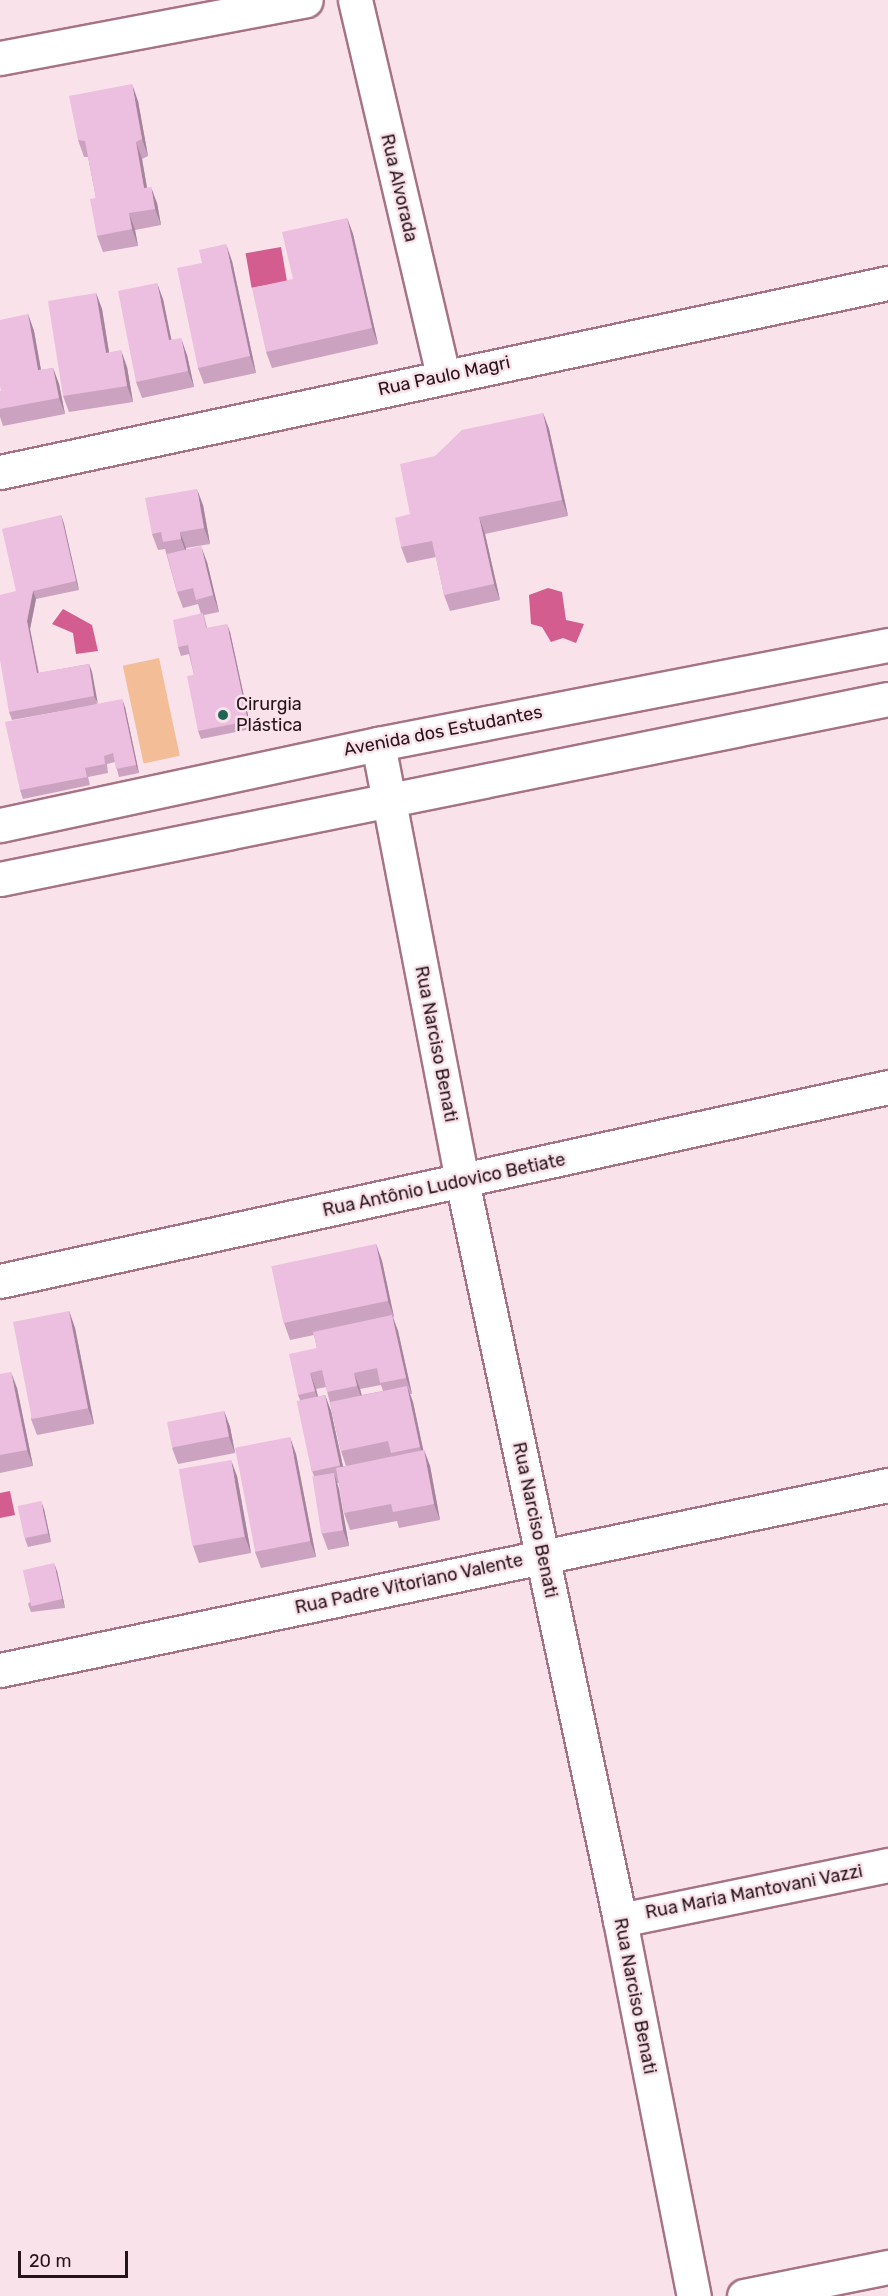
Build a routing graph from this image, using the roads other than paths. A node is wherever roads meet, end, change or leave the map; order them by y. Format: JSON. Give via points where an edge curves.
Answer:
{"nodes":[{"id":1,"x":306,"y":0,"type":"edge"},
{"id":2,"x":355,"y":0,"type":"edge"},
{"id":3,"x":0,"y":58,"type":"edge"},
{"id":4,"x":888,"y":283,"type":"edge"},
{"id":5,"x":443,"y":376,"type":"junction"},
{"id":6,"x":0,"y":472,"type":"edge"},
{"id":7,"x":888,"y":645,"type":"edge"},
{"id":8,"x":888,"y":699,"type":"edge"},
{"id":9,"x":378,"y":744,"type":"junction"},
{"id":10,"x":388,"y":799,"type":"junction"},
{"id":11,"x":0,"y":825,"type":"edge"},
{"id":12,"x":0,"y":879,"type":"edge"},
{"id":13,"x":888,"y":1087,"type":"edge"},
{"id":14,"x":462,"y":1181,"type":"junction"},
{"id":15,"x":0,"y":1281,"type":"edge"},
{"id":16,"x":888,"y":1485,"type":"edge"},
{"id":17,"x":543,"y":1556,"type":"junction"},
{"id":18,"x":0,"y":1670,"type":"edge"},
{"id":19,"x":888,"y":1865,"type":"edge"},
{"id":20,"x":620,"y":1920,"type":"junction"},
{"id":21,"x":888,"y":2267,"type":"edge"},
{"id":22,"x":694,"y":2296,"type":"edge"},
{"id":23,"x":744,"y":2296,"type":"edge"}],
"edges":[{"from":1,"to":3,"type":"street"},
{"from":2,"to":5,"type":"street","name":"Rua Alvorada"},
{"from":4,"to":5,"type":"street","name":"Rua Paulo Magri"},
{"from":5,"to":6,"type":"street","name":"Rua Paulo Magri"},
{"from":7,"to":9,"type":"street","name":"Avenida dos Estudantes"},
{"from":8,"to":10,"type":"street"},
{"from":9,"to":10,"type":"street","name":"Rua Narciso Benati"},
{"from":9,"to":11,"type":"street","name":"Avenida dos Estudantes"},
{"from":10,"to":12,"type":"street"},
{"from":10,"to":14,"type":"street","name":"Rua Narciso Benati"},
{"from":13,"to":14,"type":"street","name":"Rua Antônio Ludovico Betiate"},
{"from":14,"to":15,"type":"street","name":"Rua Antônio Ludovico Betiate"},
{"from":14,"to":17,"type":"street","name":"Rua Narciso Benati"},
{"from":16,"to":17,"type":"street","name":"Rua Padre Vitoriano Valente"},
{"from":17,"to":18,"type":"street","name":"Rua Padre Vitoriano Valente"},
{"from":17,"to":20,"type":"street","name":"Rua Narciso Benati"},
{"from":19,"to":20,"type":"street","name":"Rua Maria Mantovani Vazzi"},
{"from":20,"to":22,"type":"street","name":"Rua Narciso Benati"},
{"from":21,"to":23,"type":"street"}]}
